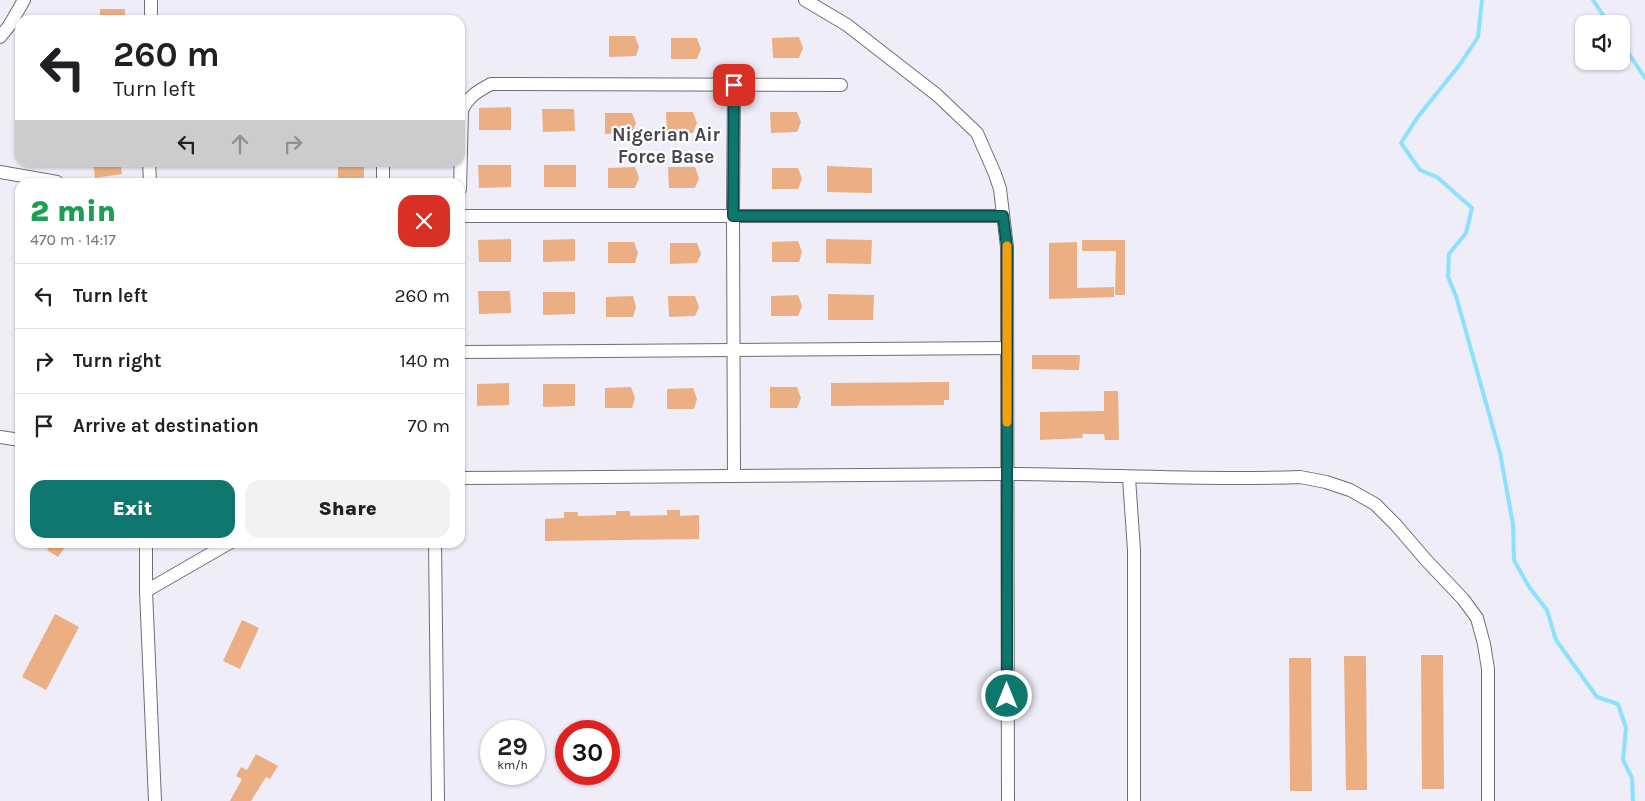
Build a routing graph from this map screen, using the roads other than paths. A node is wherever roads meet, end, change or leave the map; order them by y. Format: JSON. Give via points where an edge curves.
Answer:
{"nodes":[{"id":1,"x":24,"y":0,"type":"edge"},
{"id":2,"x":151,"y":0,"type":"edge"},
{"id":3,"x":805,"y":0,"type":"edge"},
{"id":4,"x":15,"y":15,"type":"edge"},
{"id":5,"x":151,"y":15,"type":"edge"},
{"id":6,"x":15,"y":16,"type":"edge"},
{"id":7,"x":0,"y":37,"type":"edge"},
{"id":8,"x":734,"y":85,"type":"junction"},
{"id":9,"x":841,"y":85,"type":"dead end"},
{"id":10,"x":465,"y":103,"type":"edge"},
{"id":11,"x":0,"y":172,"type":"edge"},
{"id":12,"x":34,"y":178,"type":"edge"},
{"id":13,"x":465,"y":216,"type":"edge"},
{"id":14,"x":733,"y":216,"type":"junction"},
{"id":15,"x":1003,"y":216,"type":"junction"},
{"id":16,"x":1007,"y":348,"type":"junction"},
{"id":17,"x":734,"y":350,"type":"junction"},
{"id":18,"x":465,"y":352,"type":"edge"},
{"id":19,"x":0,"y":437,"type":"edge"},
{"id":20,"x":15,"y":439,"type":"edge"},
{"id":21,"x":1007,"y":474,"type":"junction"},
{"id":22,"x":734,"y":475,"type":"junction"},
{"id":23,"x":465,"y":478,"type":"edge"},
{"id":24,"x":1129,"y":478,"type":"junction"},
{"id":25,"x":146,"y":548,"type":"edge"},
{"id":26,"x":221,"y":548,"type":"edge"},
{"id":27,"x":435,"y":548,"type":"edge"},
{"id":28,"x":146,"y":591,"type":"junction"},
{"id":29,"x":155,"y":801,"type":"edge"},
{"id":30,"x":438,"y":801,"type":"edge"},
{"id":31,"x":1008,"y":801,"type":"edge"},
{"id":32,"x":1134,"y":801,"type":"edge"},
{"id":33,"x":1488,"y":801,"type":"edge"}],
"edges":[{"from":1,"to":4,"type":"street"},
{"from":2,"to":5,"type":"street"},
{"from":3,"to":15,"type":"street","via":[[847,25],[938,95],[977,132],[995,174]]},
{"from":6,"to":7,"type":"street"},
{"from":8,"to":9,"type":"street"},
{"from":8,"to":10,"type":"street","via":[[491,84],[473,93]]},
{"from":8,"to":14,"type":"street"},
{"from":11,"to":12,"type":"street"},
{"from":13,"to":14,"type":"street"},
{"from":14,"to":15,"type":"street"},
{"from":14,"to":17,"type":"street"},
{"from":15,"to":16,"type":"street","via":[[1007,247]]},
{"from":16,"to":17,"type":"street"},
{"from":16,"to":21,"type":"street"},
{"from":17,"to":18,"type":"street"},
{"from":17,"to":22,"type":"street"},
{"from":19,"to":20,"type":"street"},
{"from":21,"to":22,"type":"street"},
{"from":21,"to":24,"type":"street"},
{"from":21,"to":31,"type":"street"},
{"from":22,"to":23,"type":"street"},
{"from":24,"to":32,"type":"street","via":[[1134,550]]},
{"from":24,"to":33,"type":"street","via":[[1300,477],[1350,490],[1375,504],[1477,618],[1488,670]]},
{"from":25,"to":28,"type":"street"},
{"from":26,"to":28,"type":"street"},
{"from":27,"to":30,"type":"street"},
{"from":28,"to":29,"type":"street"}]}
